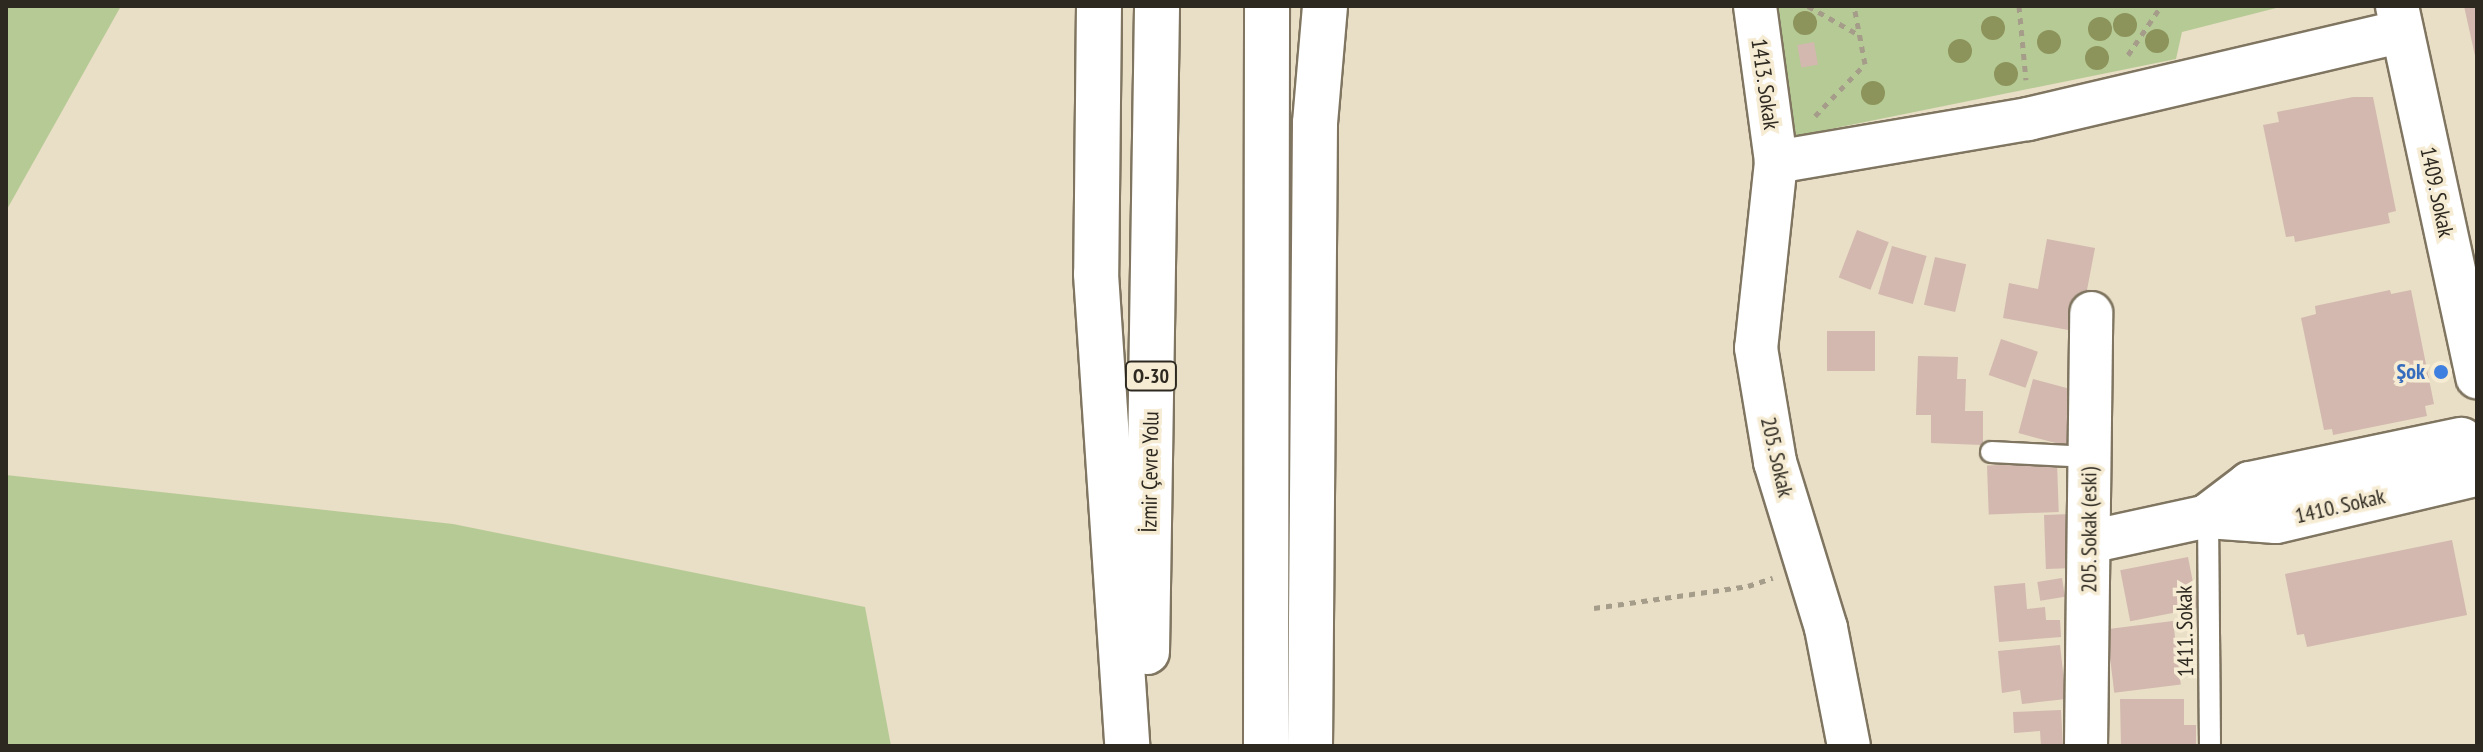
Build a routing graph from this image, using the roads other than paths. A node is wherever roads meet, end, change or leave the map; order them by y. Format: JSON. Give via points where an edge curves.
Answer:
{"nodes":[{"id":1,"x":1099,"y":6,"type":"edge"},
{"id":2,"x":1157,"y":6,"type":"edge"},
{"id":3,"x":1267,"y":6,"type":"edge"},
{"id":4,"x":1325,"y":6,"type":"edge"},
{"id":5,"x":1755,"y":6,"type":"edge"},
{"id":6,"x":2400,"y":19,"type":"edge"},
{"id":7,"x":1776,"y":162,"type":"junction"},
{"id":8,"x":2091,"y":313,"type":"dead end"},
{"id":9,"x":2477,"y":377,"type":"edge"},
{"id":10,"x":1991,"y":452,"type":"dead end"},
{"id":11,"x":2471,"y":453,"type":"edge"},
{"id":12,"x":2090,"y":457,"type":"junction"},
{"id":13,"x":2208,"y":516,"type":"junction"},
{"id":14,"x":2089,"y":542,"type":"junction"},
{"id":15,"x":1127,"y":746,"type":"edge"},
{"id":16,"x":1150,"y":746,"type":"edge"},
{"id":17,"x":1266,"y":746,"type":"edge"},
{"id":18,"x":1310,"y":746,"type":"edge"},
{"id":19,"x":1849,"y":746,"type":"edge"},
{"id":20,"x":2086,"y":746,"type":"edge"},
{"id":21,"x":2210,"y":746,"type":"edge"}],
"edges":[{"from":1,"to":15,"type":"main road","via":[[1096,274]]},
{"from":2,"to":16,"type":"main road","name":"İzmir Çevre Yolu","number":"O-30"},
{"from":3,"to":17,"type":"main road"},
{"from":4,"to":18,"type":"main road","via":[[1315,123]]},
{"from":5,"to":7,"type":"street","name":"1413. Sokak"},
{"from":6,"to":7,"type":"street","via":[[2028,119]]},
{"from":6,"to":9,"type":"street","name":"1409. Sokak"},
{"from":7,"to":19,"type":"street","name":"205. Sokak","via":[[1756,348],[1775,462],[1826,628]]},
{"from":8,"to":12,"type":"street","name":"205. Sokak (eski)"},
{"from":10,"to":12,"type":"lane"},
{"from":11,"to":13,"type":"main road","name":"1410. Sokak","via":[[2250,484]]},
{"from":12,"to":14,"type":"street","name":"205. Sokak (eski)"},
{"from":13,"to":14,"type":"street","name":"1410. Sokak"},
{"from":13,"to":21,"type":"lane","name":"1411. Sokak"},
{"from":14,"to":20,"type":"street","name":"205. Sokak (eski)"}]}
